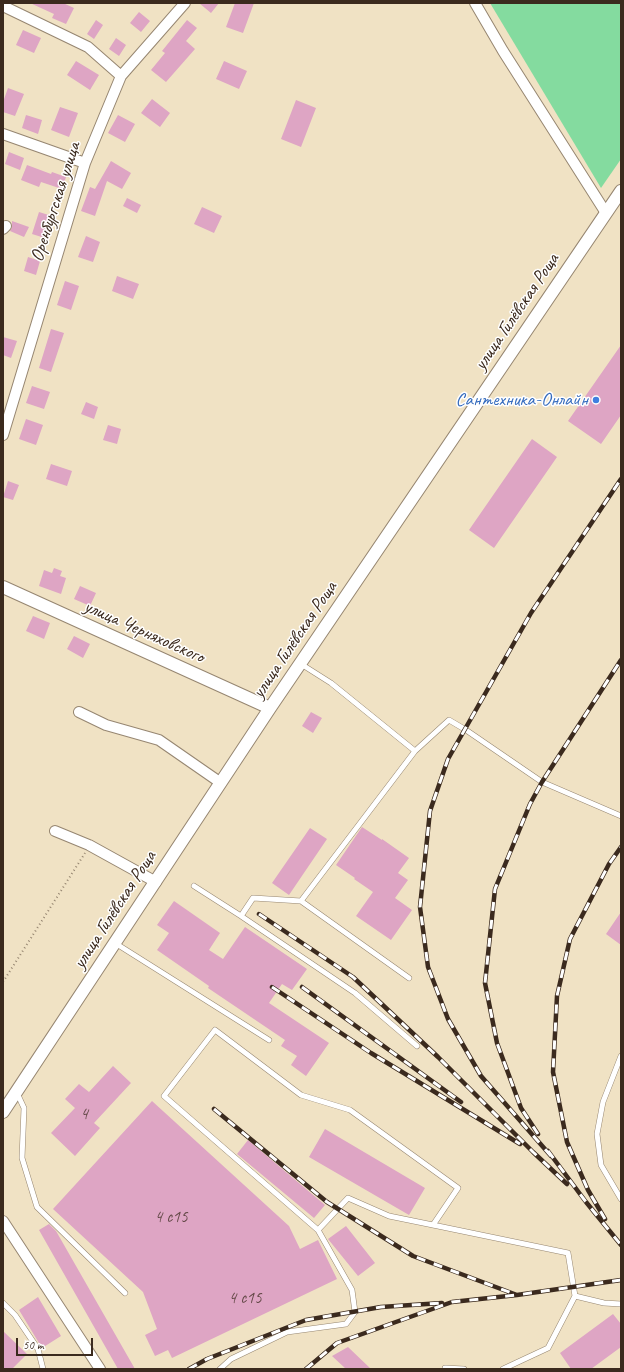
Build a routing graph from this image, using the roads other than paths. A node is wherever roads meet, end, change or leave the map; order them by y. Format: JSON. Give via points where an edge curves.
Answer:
{"nodes":[{"id":1,"x":185,"y":3,"type":"edge"},
{"id":2,"x":475,"y":3,"type":"edge"},
{"id":3,"x":3,"y":6,"type":"edge"},
{"id":4,"x":121,"y":76,"type":"junction"},
{"id":5,"x":3,"y":134,"type":"edge"},
{"id":6,"x":85,"y":163,"type":"junction"},
{"id":7,"x":621,"y":191,"type":"edge"},
{"id":8,"x":606,"y":213,"type":"junction"},
{"id":9,"x":3,"y":435,"type":"edge"},
{"id":10,"x":3,"y":587,"type":"edge"},
{"id":11,"x":301,"y":664,"type":"junction"},
{"id":12,"x":270,"y":708,"type":"junction"},
{"id":13,"x":79,"y":712,"type":"dead end"},
{"id":14,"x":415,"y":751,"type":"junction"},
{"id":15,"x":221,"y":783,"type":"junction"},
{"id":16,"x":621,"y":816,"type":"edge"},
{"id":17,"x":54,"y":831,"type":"dead end"},
{"id":18,"x":156,"y":882,"type":"junction"},
{"id":19,"x":194,"y":886,"type":"dead end"},
{"id":20,"x":301,"y":901,"type":"junction"},
{"id":21,"x":241,"y":916,"type":"junction"},
{"id":22,"x":115,"y":943,"type":"junction"},
{"id":23,"x":409,"y":978,"type":"dead end"},
{"id":24,"x":269,"y":1040,"type":"dead end"},
{"id":25,"x":417,"y":1046,"type":"dead end"},
{"id":26,"x":621,"y":1056,"type":"edge"},
{"id":27,"x":16,"y":1093,"type":"junction"},
{"id":28,"x":3,"y":1112,"type":"edge"},
{"id":29,"x":621,"y":1199,"type":"edge"},
{"id":30,"x":3,"y":1221,"type":"edge"},
{"id":31,"x":433,"y":1225,"type":"junction"},
{"id":32,"x":318,"y":1230,"type":"junction"},
{"id":33,"x":124,"y":1293,"type":"dead end"},
{"id":34,"x":575,"y":1296,"type":"junction"},
{"id":35,"x":3,"y":1303,"type":"edge"},
{"id":36,"x":621,"y":1304,"type":"edge"},
{"id":37,"x":445,"y":1368,"type":"edge"},
{"id":38,"x":43,"y":1369,"type":"edge"},
{"id":39,"x":100,"y":1369,"type":"edge"},
{"id":40,"x":220,"y":1369,"type":"edge"},
{"id":41,"x":464,"y":1369,"type":"edge"},
{"id":42,"x":503,"y":1369,"type":"edge"}],
"edges":[{"from":1,"to":4,"type":"street","name":"Оренбургская улица"},
{"from":2,"to":8,"type":"street"},
{"from":3,"to":4,"type":"street","via":[[88,47]]},
{"from":4,"to":6,"type":"street","name":"Оренбургская улица"},
{"from":5,"to":6,"type":"street"},
{"from":6,"to":9,"type":"street","name":"Оренбургская улица"},
{"from":7,"to":8,"type":"street","name":"улица Гилёвская Роща"},
{"from":8,"to":11,"type":"street","name":"улица Гилёвская Роща"},
{"from":10,"to":12,"type":"street","name":"улица Черняховского"},
{"from":11,"to":12,"type":"street","name":"улица Гилёвская Роща"},
{"from":11,"to":14,"type":"lane","via":[[331,683]]},
{"from":12,"to":15,"type":"street","name":"улица Гилёвская Роща"},
{"from":13,"to":15,"type":"street","via":[[106,725],[159,740]]},
{"from":14,"to":16,"type":"lane","via":[[449,720],[542,782]]},
{"from":14,"to":20,"type":"lane"},
{"from":15,"to":18,"type":"street","name":"улица Гилёвская Роща"},
{"from":17,"to":18,"type":"street","via":[[89,845]]},
{"from":18,"to":22,"type":"street","name":"улица Гилёвская Роща"},
{"from":19,"to":21,"type":"lane"},
{"from":20,"to":21,"type":"lane","via":[[253,898]]},
{"from":20,"to":23,"type":"lane"},
{"from":21,"to":25,"type":"lane","via":[[355,993]]},
{"from":22,"to":24,"type":"lane"},
{"from":22,"to":27,"type":"street","name":"улица Гилёвская Роща"},
{"from":26,"to":29,"type":"lane","via":[[603,1102],[597,1134],[601,1165]]},
{"from":27,"to":28,"type":"street","name":"улица Гилёвская Роща"},
{"from":27,"to":33,"type":"lane","via":[[24,1108],[22,1158],[37,1207]]},
{"from":30,"to":39,"type":"street"},
{"from":31,"to":32,"type":"lane","via":[[389,1216],[348,1198]]},
{"from":31,"to":32,"type":"lane","via":[[458,1188],[350,1110],[301,1095],[215,1030],[164,1096]]},
{"from":31,"to":34,"type":"lane","via":[[568,1253]]},
{"from":32,"to":40,"type":"lane","via":[[352,1290],[355,1312],[346,1324],[288,1332],[230,1359]]},
{"from":34,"to":36,"type":"lane"},
{"from":34,"to":42,"type":"lane","via":[[548,1348]]},
{"from":35,"to":38,"type":"lane","via":[[38,1349]]},
{"from":37,"to":41,"type":"lane"}]}
